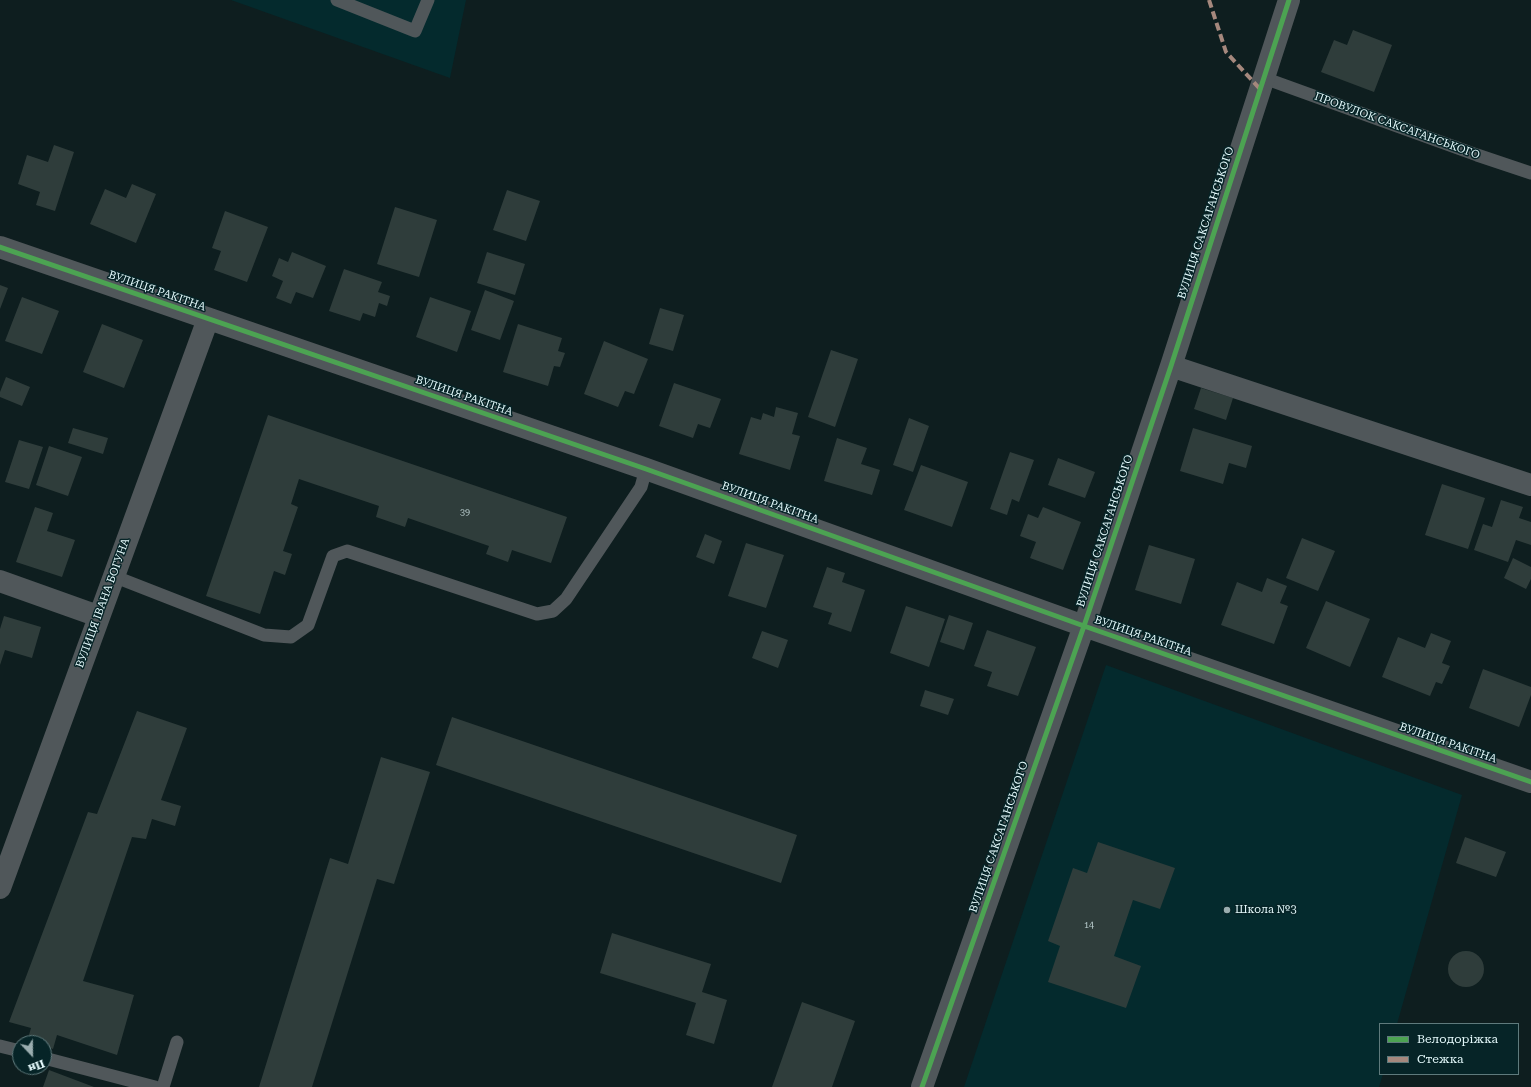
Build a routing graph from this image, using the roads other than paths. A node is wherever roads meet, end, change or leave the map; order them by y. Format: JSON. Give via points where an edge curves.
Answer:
{"nodes":[{"id":1,"x":336,"y":0,"type":"edge"},
{"id":2,"x":428,"y":0,"type":"edge"},
{"id":3,"x":1289,"y":0,"type":"edge"},
{"id":4,"x":1264,"y":78,"type":"junction"},
{"id":5,"x":1531,"y":173,"type":"edge"},
{"id":6,"x":0,"y":247,"type":"edge"},
{"id":7,"x":208,"y":319,"type":"junction"},
{"id":8,"x":1171,"y":366,"type":"junction"},
{"id":9,"x":646,"y":469,"type":"junction"},
{"id":10,"x":1531,"y":485,"type":"edge"},
{"id":11,"x":113,"y":576,"type":"junction"},
{"id":12,"x":0,"y":581,"type":"edge"},
{"id":13,"x":98,"y":616,"type":"junction"},
{"id":14,"x":1084,"y":626,"type":"junction"},
{"id":15,"x":1531,"y":782,"type":"edge"},
{"id":16,"x":0,"y":888,"type":"edge"},
{"id":17,"x":178,"y":1042,"type":"dead end"},
{"id":18,"x":0,"y":1046,"type":"edge"},
{"id":19,"x":12,"y":1049,"type":"edge"},
{"id":20,"x":52,"y":1060,"type":"edge"},
{"id":21,"x":155,"y":1087,"type":"edge"},
{"id":22,"x":163,"y":1087,"type":"edge"},
{"id":23,"x":922,"y":1087,"type":"edge"}],
"edges":[{"from":1,"to":2,"type":"lane","via":[[415,31]]},
{"from":3,"to":4,"type":"street","name":"ВУЛИЦЯ САКСАГАНСЬКОГО"},
{"from":4,"to":5,"type":"lane","name":"ПРОВУЛОК САКСАГАНСЬКОГО"},
{"from":4,"to":8,"type":"street","name":"ВУЛИЦЯ САКСАГАНСЬКОГО"},
{"from":6,"to":7,"type":"street","name":"ВУЛИЦЯ РАКІТНА"},
{"from":7,"to":9,"type":"street","name":"ВУЛИЦЯ РАКІТНА"},
{"from":7,"to":11,"type":"street","name":"ВУЛИЦЯ ІВАНА БОГУНА"},
{"from":8,"to":10,"type":"street"},
{"from":8,"to":14,"type":"street","name":"ВУЛИЦЯ САКСАГАНСЬКОГО"},
{"from":9,"to":11,"type":"lane","via":[[641,487],[566,599],[553,611],[537,614],[347,551],[333,556],[308,625],[291,637],[264,635]]},
{"from":9,"to":14,"type":"street","name":"ВУЛИЦЯ РАКІТНА"},
{"from":11,"to":13,"type":"street","name":"ВУЛИЦЯ ІВАНА БОГУНА"},
{"from":12,"to":13,"type":"street"},
{"from":13,"to":16,"type":"street","name":"ВУЛИЦЯ ІВАНА БОГУНА"},
{"from":14,"to":15,"type":"street","name":"ВУЛИЦЯ РАКІТНА"},
{"from":14,"to":23,"type":"street","name":"ВУЛИЦЯ САКСАГАНСЬКОГО"},
{"from":17,"to":22,"type":"lane"},
{"from":18,"to":19,"type":"lane"},
{"from":20,"to":21,"type":"lane"}]}
